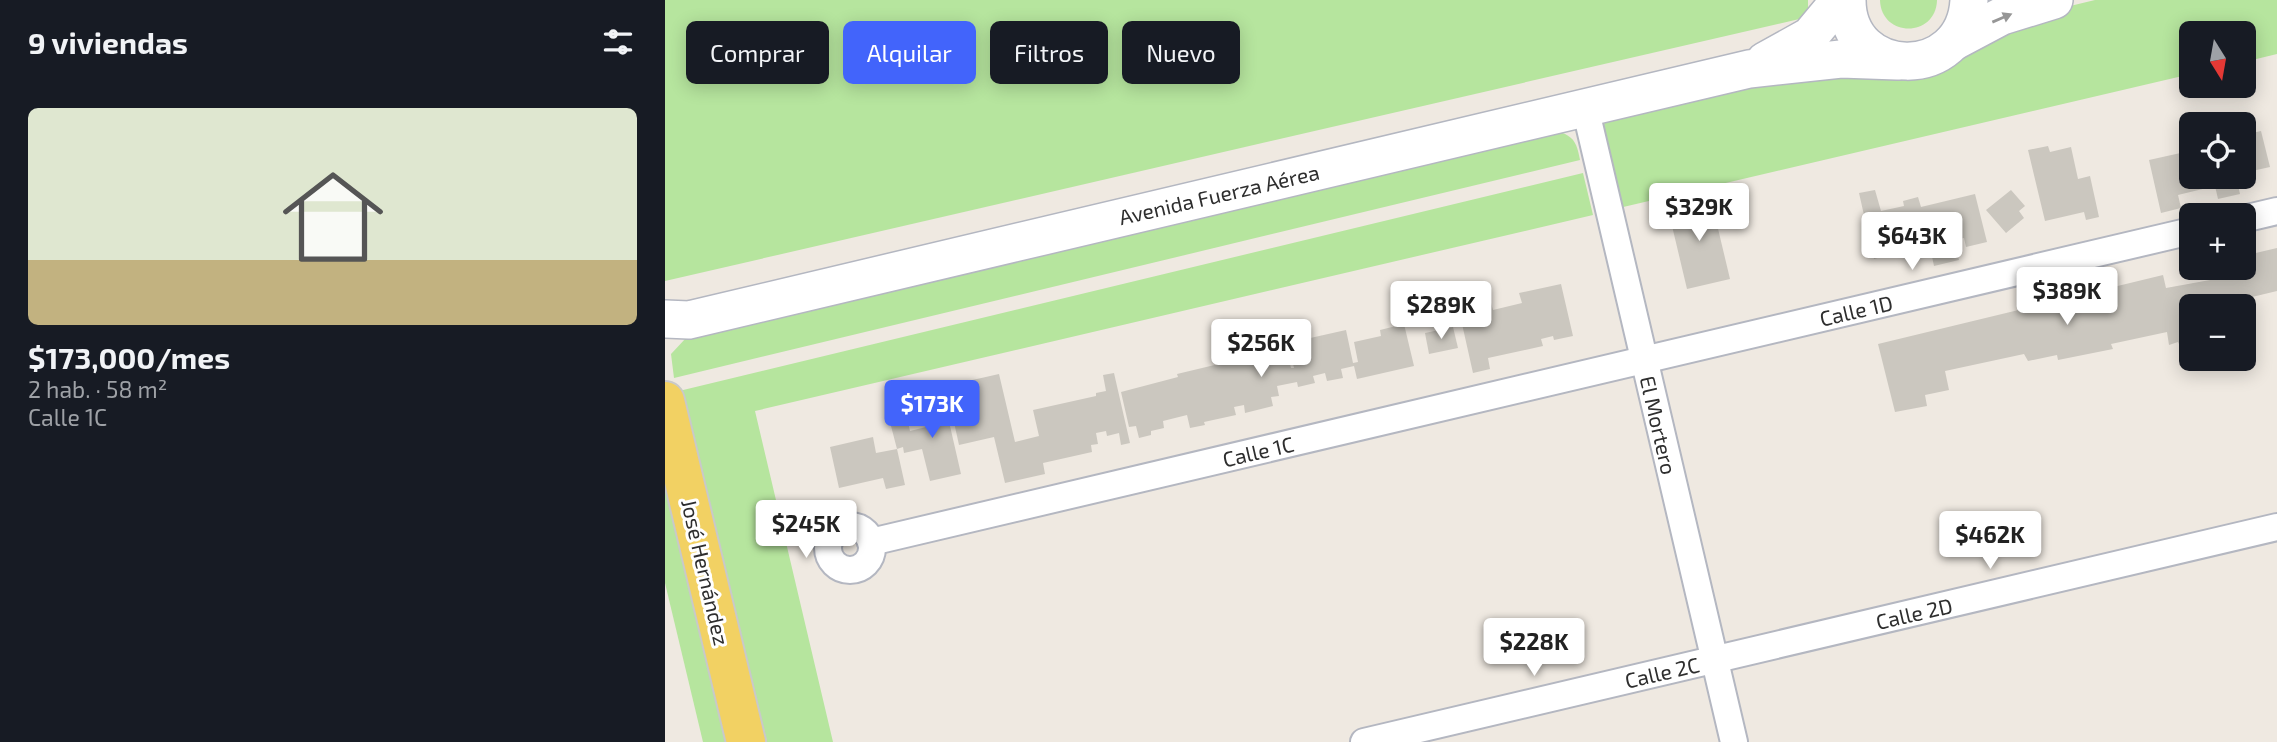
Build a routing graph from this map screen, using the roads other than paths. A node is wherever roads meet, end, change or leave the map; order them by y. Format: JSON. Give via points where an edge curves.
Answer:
{"nodes":[{"id":1,"x":1840,"y":0,"type":"edge"},
{"id":2,"x":1847,"y":0,"type":"edge"},
{"id":3,"x":1969,"y":0,"type":"edge"},
{"id":4,"x":2054,"y":0,"type":"edge"},
{"id":5,"x":1953,"y":42,"type":"junction"},
{"id":6,"x":1897,"y":61,"type":"junction"},
{"id":7,"x":1749,"y":69,"type":"junction"},
{"id":8,"x":1585,"y":107,"type":"junction"},
{"id":9,"x":2277,"y":211,"type":"edge"},
{"id":10,"x":2256,"y":216,"type":"edge"},
{"id":11,"x":2179,"y":234,"type":"edge"},
{"id":12,"x":673,"y":325,"type":"edge"},
{"id":13,"x":1644,"y":360,"type":"junction"},
{"id":14,"x":665,"y":401,"type":"edge"},
{"id":15,"x":2277,"y":527,"type":"edge"},
{"id":16,"x":871,"y":542,"type":"dead end"},
{"id":17,"x":1714,"y":660,"type":"junction"},
{"id":18,"x":746,"y":742,"type":"edge"},
{"id":19,"x":1364,"y":742,"type":"edge"},
{"id":20,"x":1734,"y":742,"type":"edge"}],
"edges":[{"from":1,"to":7,"type":"main road","name":"Avenida Fuerza Aérea","via":[[1810,36]]},
{"from":2,"to":6,"type":"main road","via":[[1853,29],[1864,44]]},
{"from":3,"to":5,"type":"main road","via":[[1963,28]]},
{"from":5,"to":4,"type":"main road","one_way":true,"via":[[2002,16]]},
{"from":5,"to":6,"type":"main road","name":"Avenida Fuerza Aérea","via":[[1928,59]]},
{"from":6,"to":7,"type":"main road","name":"Avenida Fuerza Aérea","via":[[1841,59]]},
{"from":7,"to":8,"type":"main road","name":"Avenida Fuerza Aérea"},
{"from":8,"to":12,"type":"main road","name":"Avenida Fuerza Aérea"},
{"from":8,"to":13,"type":"street","name":"El Mortero"},
{"from":9,"to":10,"type":"street"},
{"from":11,"to":13,"type":"street","name":"Calle 1D"},
{"from":13,"to":16,"type":"street","name":"Calle 1C"},
{"from":13,"to":17,"type":"street","name":"El Mortero"},
{"from":14,"to":18,"type":"main road","name":"José Hernández"},
{"from":15,"to":17,"type":"street","name":"Calle 2D"},
{"from":17,"to":19,"type":"street","name":"Calle 2C"},
{"from":17,"to":20,"type":"street","name":"El Mortero"}]}
